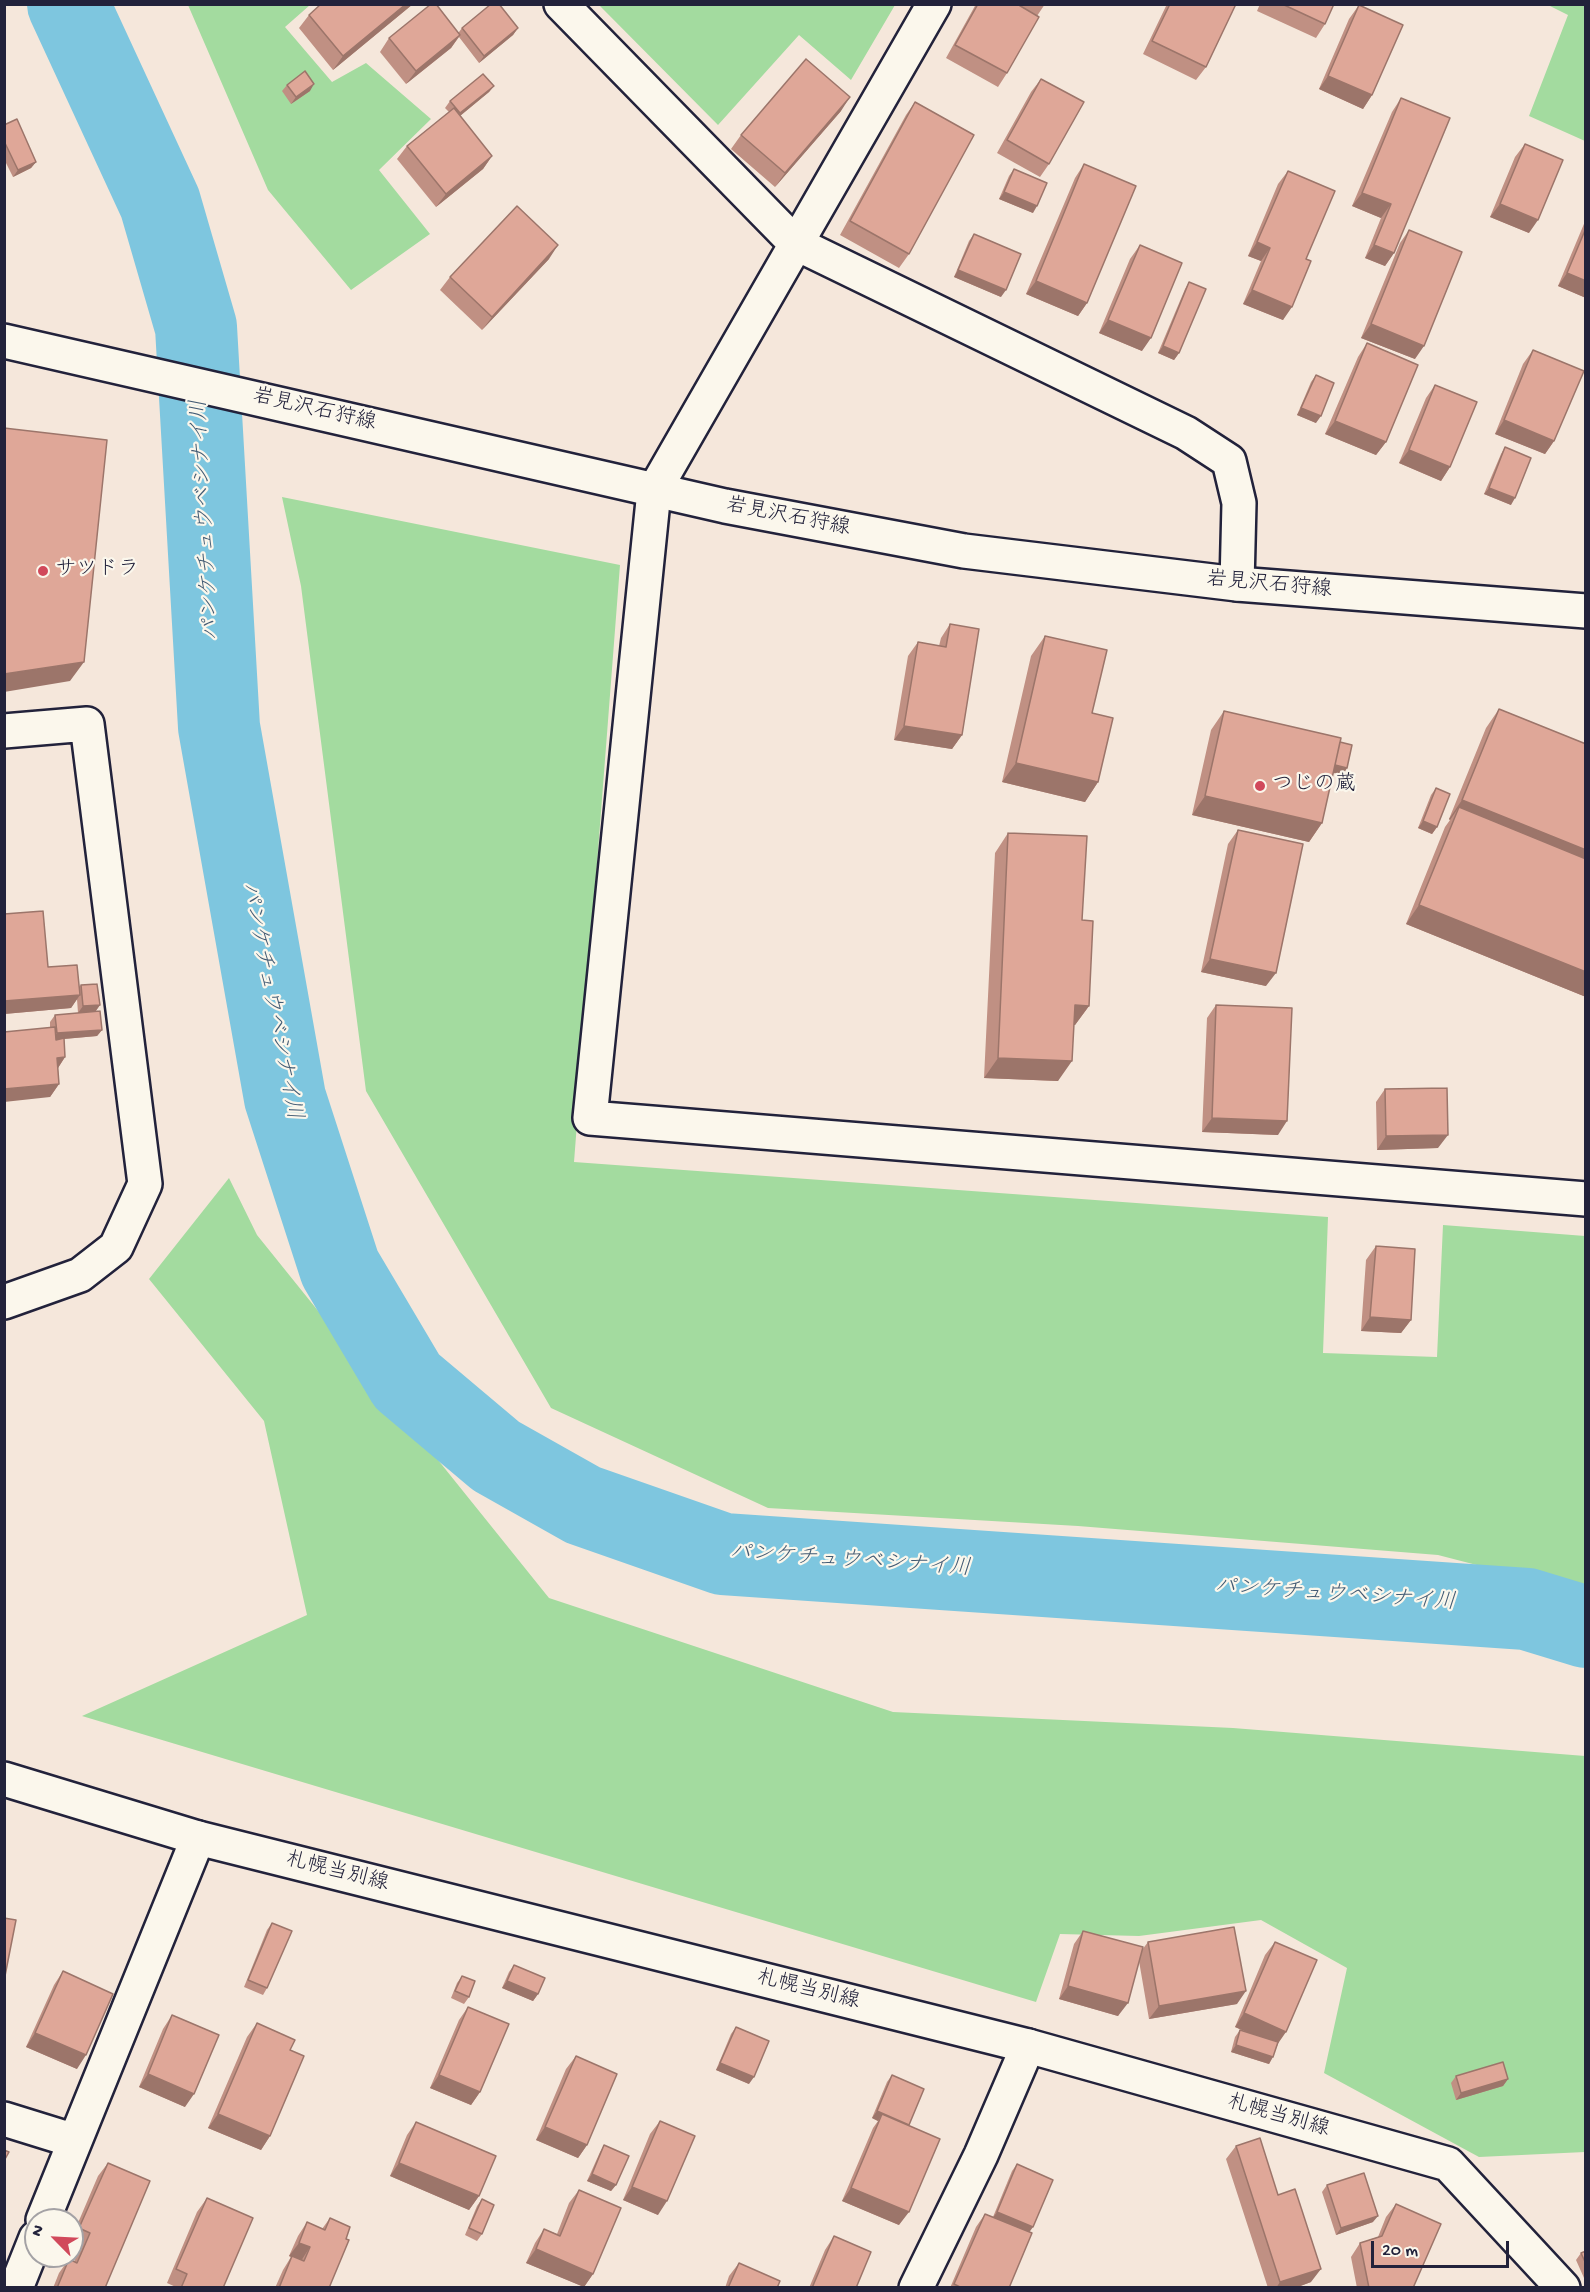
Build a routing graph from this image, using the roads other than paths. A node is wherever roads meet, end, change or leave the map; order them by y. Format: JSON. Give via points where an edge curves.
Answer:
{"nodes":[{"id":1,"x":561,"y":4,"type":"edge"},
{"id":2,"x":934,"y":4,"type":"edge"},
{"id":3,"x":795,"y":243,"type":"junction"},
{"id":4,"x":4,"y":341,"type":"edge"},
{"id":5,"x":654,"y":491,"type":"junction"},
{"id":6,"x":1237,"y":584,"type":"junction"},
{"id":7,"x":1586,"y":611,"type":"edge"},
{"id":8,"x":4,"y":731,"type":"edge"},
{"id":9,"x":1586,"y":1199,"type":"edge"},
{"id":10,"x":4,"y":1302,"type":"edge"},
{"id":11,"x":4,"y":1779,"type":"edge"},
{"id":12,"x":198,"y":1838,"type":"junction"},
{"id":13,"x":1028,"y":2046,"type":"junction"},
{"id":14,"x":4,"y":2119,"type":"edge"},
{"id":15,"x":75,"y":2141,"type":"junction"},
{"id":16,"x":48,"y":2208,"type":"edge"},
{"id":17,"x":24,"y":2268,"type":"edge"},
{"id":18,"x":16,"y":2288,"type":"edge"},
{"id":19,"x":916,"y":2288,"type":"edge"},
{"id":20,"x":1563,"y":2288,"type":"edge"}],
"edges":[{"from":1,"to":3,"type":"street"},
{"from":2,"to":3,"type":"street"},
{"from":3,"to":5,"type":"street"},
{"from":3,"to":6,"type":"street","via":[[1186,433],[1229,461],[1239,503]]},
{"from":4,"to":5,"type":"street","name":"岩見沢石狩線"},
{"from":5,"to":6,"type":"street","name":"岩見沢石狩線","via":[[964,551]]},
{"from":5,"to":9,"type":"street","via":[[590,1118]]},
{"from":6,"to":7,"type":"street","name":"岩見沢石狩線"},
{"from":8,"to":10,"type":"street","via":[[87,724],[145,1184],[116,1247],[80,1275]]},
{"from":11,"to":12,"type":"street","name":"札幌当別線"},
{"from":12,"to":13,"type":"street","name":"札幌当別線"},
{"from":12,"to":15,"type":"street"},
{"from":13,"to":19,"type":"street","via":[[981,2155]]},
{"from":13,"to":20,"type":"street","name":"札幌当別線","via":[[1448,2164]]},
{"from":14,"to":15,"type":"street"},
{"from":15,"to":16,"type":"street"},
{"from":17,"to":18,"type":"street"}]}
